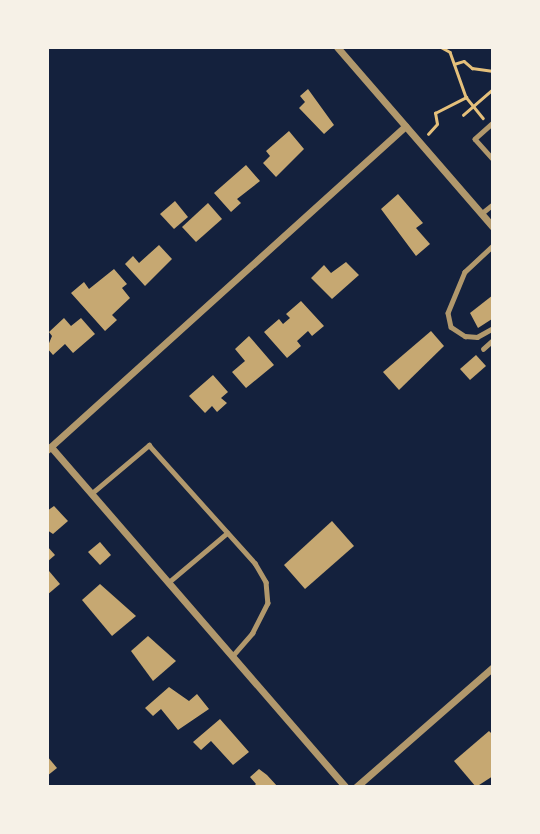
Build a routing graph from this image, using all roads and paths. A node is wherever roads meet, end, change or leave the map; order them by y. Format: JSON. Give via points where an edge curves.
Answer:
{"nodes":[{"id":1,"x":337,"y":47,"type":"edge"},
{"id":2,"x":441,"y":47,"type":"edge"},
{"id":3,"x":454,"y":64,"type":"junction"},
{"id":4,"x":492,"y":69,"type":"edge"},
{"id":5,"x":493,"y":89,"type":"edge"},
{"id":6,"x":466,"y":97,"type":"junction"},
{"id":7,"x":474,"y":106,"type":"junction"},
{"id":8,"x":463,"y":115,"type":"dead end"},
{"id":9,"x":491,"y":124,"type":"edge"},
{"id":10,"x":405,"y":126,"type":"junction"},
{"id":11,"x":425,"y":136,"type":"dead end"},
{"id":12,"x":493,"y":159,"type":"edge"},
{"id":13,"x":493,"y":204,"type":"edge"},
{"id":14,"x":481,"y":214,"type":"junction"},
{"id":15,"x":493,"y":227,"type":"edge"},
{"id":16,"x":493,"y":246,"type":"edge"},
{"id":17,"x":493,"y":328,"type":"edge"},
{"id":18,"x":493,"y":340,"type":"edge"},
{"id":19,"x":483,"y":349,"type":"dead end"},
{"id":20,"x":49,"y":449,"type":"edge"},
{"id":21,"x":91,"y":494,"type":"junction"},
{"id":22,"x":227,"y":533,"type":"junction"},
{"id":23,"x":168,"y":583,"type":"junction"},
{"id":24,"x":232,"y":657,"type":"junction"},
{"id":25,"x":493,"y":667,"type":"edge"},
{"id":26,"x":345,"y":787,"type":"edge"},
{"id":27,"x":356,"y":787,"type":"edge"}],
"edges":[{"from":1,"to":10,"type":"street"},
{"from":2,"to":3,"type":"path","via":[[450,52]]},
{"from":3,"to":4,"type":"path","via":[[464,61],[472,68]]},
{"from":3,"to":6,"type":"path"},
{"from":5,"to":7,"type":"path"},
{"from":6,"to":7,"type":"path"},
{"from":6,"to":11,"type":"path","via":[[435,113],[438,124]]},
{"from":7,"to":8,"type":"path"},
{"from":7,"to":9,"type":"path"},
{"from":9,"to":12,"type":"lane","via":[[475,138]]},
{"from":10,"to":14,"type":"street"},
{"from":10,"to":20,"type":"street"},
{"from":13,"to":14,"type":"lane"},
{"from":14,"to":15,"type":"street"},
{"from":16,"to":17,"type":"lane","via":[[465,272],[448,313],[451,327],[465,335],[477,337]]},
{"from":18,"to":19,"type":"lane"},
{"from":20,"to":21,"type":"street"},
{"from":21,"to":22,"type":"lane","via":[[149,445]]},
{"from":21,"to":23,"type":"street"},
{"from":22,"to":23,"type":"lane"},
{"from":22,"to":24,"type":"lane","via":[[266,582],[268,603],[253,633]]},
{"from":23,"to":24,"type":"street"},
{"from":24,"to":26,"type":"street"},
{"from":25,"to":27,"type":"street"}]}
